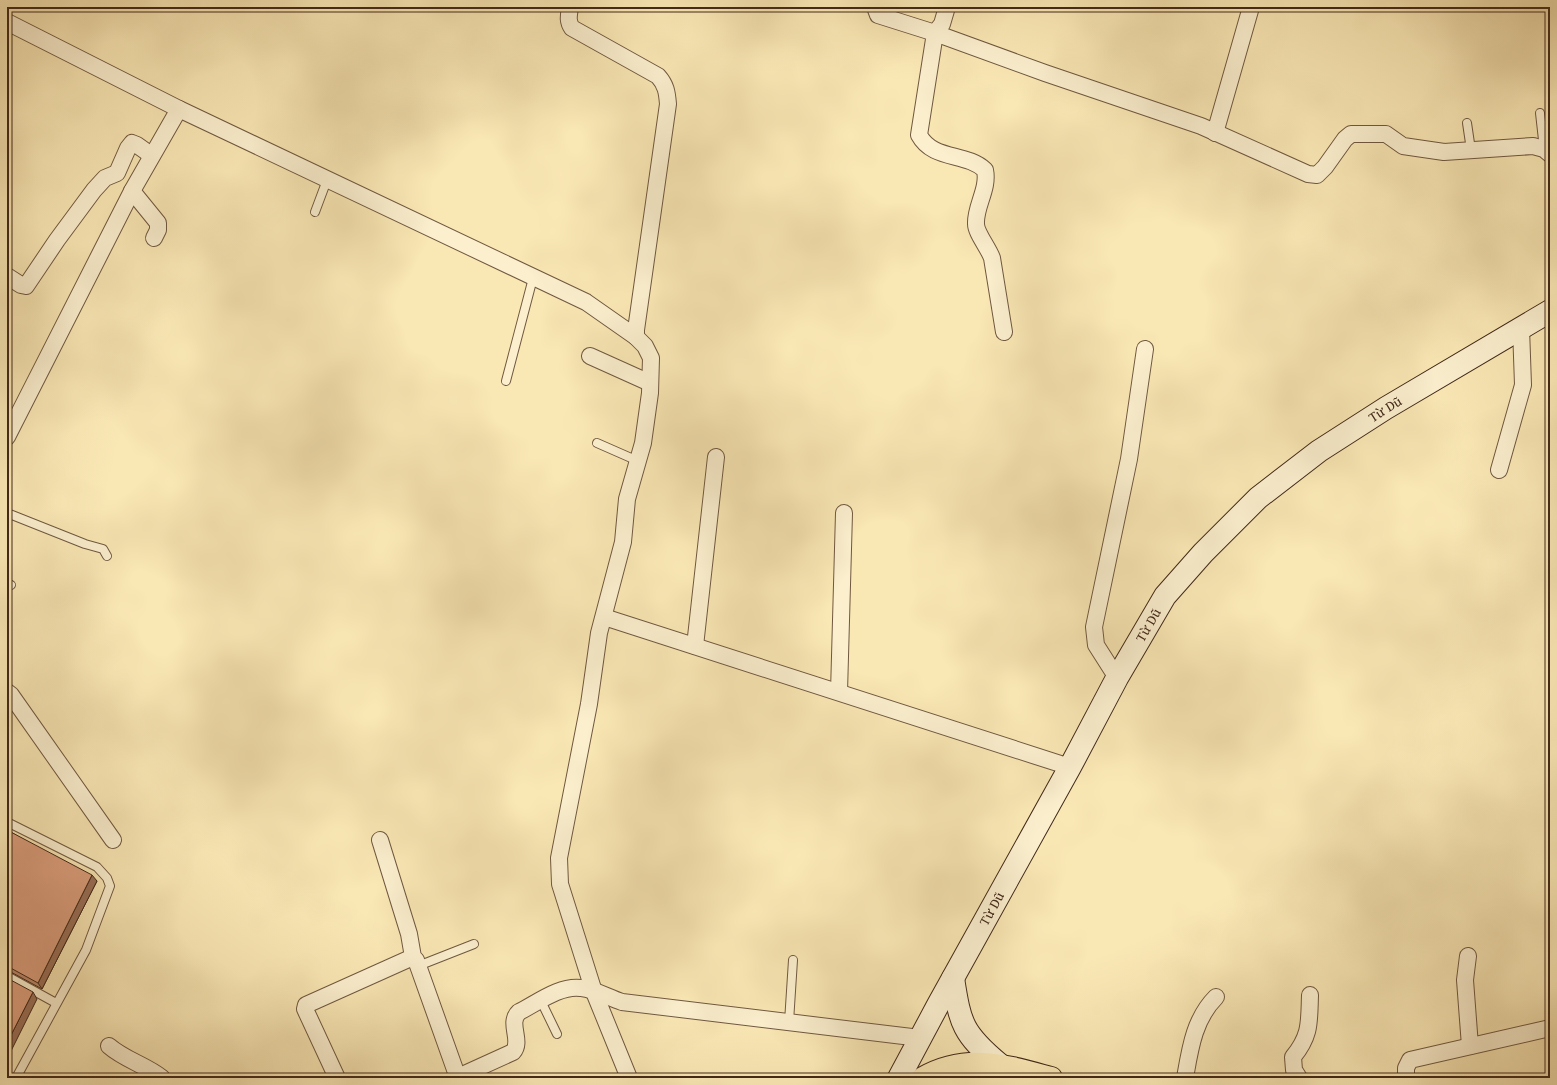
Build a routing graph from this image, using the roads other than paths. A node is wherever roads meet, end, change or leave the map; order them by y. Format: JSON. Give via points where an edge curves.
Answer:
{"nodes":[{"id":1,"x":570,"y":7,"type":"edge"},
{"id":2,"x":875,"y":7,"type":"edge"},
{"id":3,"x":947,"y":7,"type":"edge"},
{"id":4,"x":1251,"y":7,"type":"edge"},
{"id":5,"x":7,"y":22,"type":"edge"},
{"id":6,"x":935,"y":33,"type":"junction"},
{"id":7,"x":172,"y":106,"type":"junction"},
{"id":8,"x":1540,"y":112,"type":"dead end"},
{"id":9,"x":1468,"y":123,"type":"dead end"},
{"id":10,"x":1215,"y":132,"type":"junction"},
{"id":11,"x":1471,"y":150,"type":"junction"},
{"id":12,"x":1547,"y":151,"type":"edge"},
{"id":13,"x":152,"y":155,"type":"junction"},
{"id":14,"x":327,"y":180,"type":"junction"},
{"id":15,"x":132,"y":191,"type":"junction"},
{"id":16,"x":315,"y":212,"type":"dead end"},
{"id":17,"x":154,"y":238,"type":"dead end"},
{"id":18,"x":7,"y":276,"type":"edge"},
{"id":19,"x":533,"y":278,"type":"junction"},
{"id":20,"x":1550,"y":311,"type":"edge"},
{"id":21,"x":1521,"y":328,"type":"junction"},
{"id":22,"x":636,"y":329,"type":"junction"},
{"id":23,"x":1004,"y":332,"type":"dead end"},
{"id":24,"x":1145,"y":349,"type":"dead end"},
{"id":25,"x":590,"y":356,"type":"dead end"},
{"id":26,"x":506,"y":381,"type":"dead end"},
{"id":27,"x":650,"y":383,"type":"junction"},
{"id":28,"x":7,"y":437,"type":"edge"},
{"id":29,"x":597,"y":443,"type":"dead end"},
{"id":30,"x":716,"y":457,"type":"dead end"},
{"id":31,"x":638,"y":461,"type":"junction"},
{"id":32,"x":1499,"y":470,"type":"dead end"},
{"id":33,"x":7,"y":513,"type":"edge"},
{"id":34,"x":844,"y":513,"type":"dead end"},
{"id":35,"x":107,"y":556,"type":"dead end"},
{"id":36,"x":604,"y":617,"type":"junction"},
{"id":37,"x":694,"y":646,"type":"junction"},
{"id":38,"x":1117,"y":678,"type":"junction"},
{"id":39,"x":7,"y":692,"type":"edge"},
{"id":40,"x":839,"y":692,"type":"junction"},
{"id":41,"x":1070,"y":767,"type":"junction"},
{"id":42,"x":7,"y":822,"type":"edge"},
{"id":43,"x":113,"y":840,"type":"dead end"},
{"id":44,"x":380,"y":840,"type":"dead end"},
{"id":45,"x":474,"y":944,"type":"dead end"},
{"id":46,"x":1468,"y":956,"type":"dead end"},
{"id":47,"x":793,"y":960,"type":"dead end"},
{"id":48,"x":415,"y":962,"type":"junction"},
{"id":49,"x":7,"y":976,"type":"edge"},
{"id":50,"x":953,"y":978,"type":"junction"},
{"id":51,"x":594,"y":992,"type":"junction"},
{"id":52,"x":1310,"y":995,"type":"dead end"},
{"id":53,"x":1216,"y":997,"type":"dead end"},
{"id":54,"x":541,"y":1001,"type":"junction"},
{"id":55,"x":56,"y":1003,"type":"junction"},
{"id":56,"x":789,"y":1022,"type":"junction"},
{"id":57,"x":1550,"y":1028,"type":"edge"},
{"id":58,"x":557,"y":1034,"type":"dead end"},
{"id":59,"x":920,"y":1038,"type":"junction"},
{"id":60,"x":109,"y":1046,"type":"dead end"},
{"id":61,"x":1470,"y":1046,"type":"junction"},
{"id":62,"x":999,"y":1064,"type":"junction"},
{"id":63,"x":458,"y":1077,"type":"edge"},
{"id":64,"x":16,"y":1078,"type":"edge"},
{"id":65,"x":162,"y":1078,"type":"edge"},
{"id":66,"x":337,"y":1078,"type":"edge"},
{"id":67,"x":629,"y":1078,"type":"edge"},
{"id":68,"x":899,"y":1078,"type":"edge"},
{"id":69,"x":923,"y":1078,"type":"edge"},
{"id":70,"x":1051,"y":1078,"type":"edge"},
{"id":71,"x":1185,"y":1078,"type":"edge"},
{"id":72,"x":1299,"y":1078,"type":"edge"},
{"id":73,"x":1406,"y":1078,"type":"edge"}],
"edges":[{"from":1,"to":22,"type":"street","via":[[568,18],[572,28],[658,76],[667,90],[668,104]]},
{"from":2,"to":6,"type":"street","via":[[878,15]]},
{"from":3,"to":6,"type":"street","via":[[942,24]]},
{"from":4,"to":10,"type":"street"},
{"from":5,"to":7,"type":"street"},
{"from":6,"to":10,"type":"street"},
{"from":6,"to":23,"type":"street","via":[[920,135],[927,146],[939,153],[970,161],[985,170],[984,190],[976,223],[978,234],[992,258]]},
{"from":7,"to":13,"type":"street"},
{"from":7,"to":14,"type":"street"},
{"from":8,"to":12,"type":"lane"},
{"from":9,"to":11,"type":"lane"},
{"from":10,"to":11,"type":"street","via":[[1308,174],[1317,175],[1351,134],[1386,134],[1403,146],[1444,152]]},
{"from":11,"to":12,"type":"street","via":[[1533,146]]},
{"from":13,"to":15,"type":"street"},
{"from":13,"to":18,"type":"street","via":[[132,143],[117,173],[105,178],[94,190],[56,240],[26,286]]},
{"from":14,"to":16,"type":"lane"},
{"from":14,"to":19,"type":"street"},
{"from":15,"to":17,"type":"street","via":[[158,223]]},
{"from":15,"to":28,"type":"street"},
{"from":19,"to":22,"type":"street","via":[[586,302]]},
{"from":19,"to":26,"type":"lane"},
{"from":20,"to":21,"type":"main road","name":"Từ Dũ"},
{"from":21,"to":32,"type":"street","via":[[1523,385]]},
{"from":21,"to":38,"type":"main road","name":"Từ Dũ","via":[[1319,451],[1258,498],[1203,553],[1165,596]]},
{"from":22,"to":27,"type":"street","via":[[651,358]]},
{"from":24,"to":38,"type":"street","via":[[1128,459],[1094,626],[1096,645]]},
{"from":25,"to":27,"type":"street"},
{"from":27,"to":31,"type":"street","via":[[643,443]]},
{"from":29,"to":31,"type":"lane"},
{"from":30,"to":37,"type":"street"},
{"from":31,"to":36,"type":"street","via":[[627,499],[620,556]]},
{"from":33,"to":35,"type":"lane","via":[[104,549]]},
{"from":34,"to":40,"type":"street"},
{"from":36,"to":37,"type":"street"},
{"from":36,"to":51,"type":"street","via":[[599,633],[589,704],[558,874]]},
{"from":37,"to":40,"type":"street"},
{"from":38,"to":41,"type":"main road","name":"Từ Dũ"},
{"from":39,"to":43,"type":"street"},
{"from":40,"to":41,"type":"street"},
{"from":41,"to":50,"type":"main road","name":"Từ Dũ"},
{"from":42,"to":55,"type":"lane","via":[[97,867],[107,878],[110,886],[86,950]]},
{"from":44,"to":48,"type":"street"},
{"from":45,"to":48,"type":"lane"},
{"from":46,"to":61,"type":"street","via":[[1465,980]]},
{"from":47,"to":56,"type":"lane"},
{"from":48,"to":63,"type":"street"},
{"from":48,"to":66,"type":"street","via":[[306,1005],[305,1009]]},
{"from":49,"to":55,"type":"lane"},
{"from":50,"to":59,"type":"main road","name":"Từ Dũ"},
{"from":50,"to":62,"type":"main road","via":[[963,1024],[975,1044]]},
{"from":51,"to":54,"type":"street","via":[[574,987],[564,989]]},
{"from":51,"to":56,"type":"street","via":[[622,1002]]},
{"from":51,"to":67,"type":"street"},
{"from":52,"to":72,"type":"street","via":[[1308,1032],[1302,1046],[1293,1057],[1294,1070]]},
{"from":53,"to":71,"type":"street","via":[[1206,1006],[1197,1025],[1190,1046]]},
{"from":54,"to":58,"type":"lane"},
{"from":54,"to":63,"type":"street","via":[[515,1016],[516,1049],[513,1052]]},
{"from":55,"to":64,"type":"lane"},
{"from":56,"to":59,"type":"street"},
{"from":57,"to":61,"type":"street"},
{"from":59,"to":68,"type":"main road","name":"Từ Dũ"},
{"from":60,"to":65,"type":"street","via":[[117,1053],[153,1070]]},
{"from":61,"to":73,"type":"street","via":[[1410,1060],[1406,1068]]},
{"from":62,"to":69,"type":"highway","via":[[959,1064],[939,1069]]},
{"from":62,"to":70,"type":"highway"}]}
